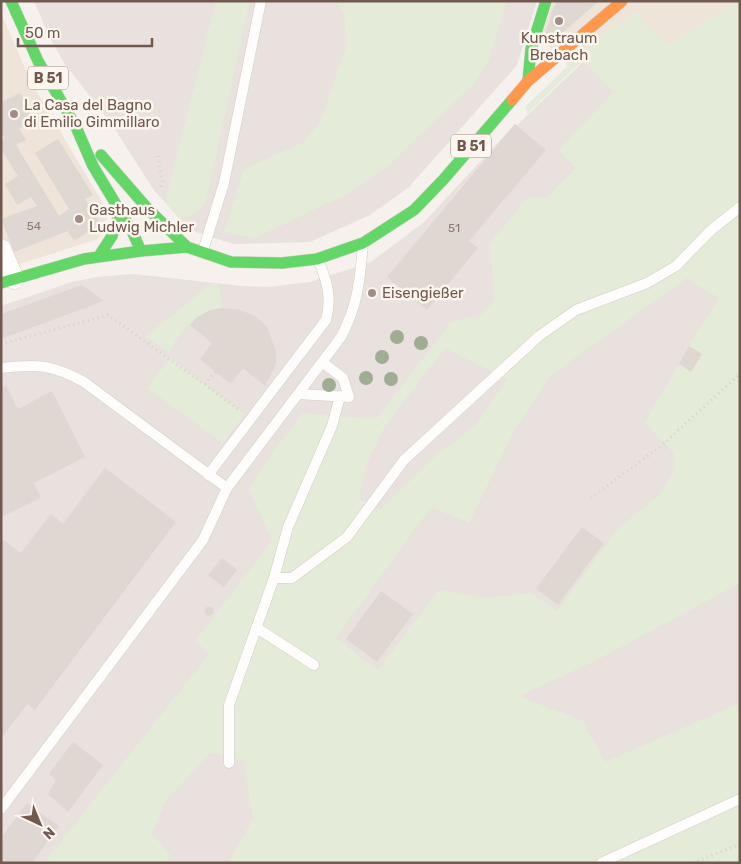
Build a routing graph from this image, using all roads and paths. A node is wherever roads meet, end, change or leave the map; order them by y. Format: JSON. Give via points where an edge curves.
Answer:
{"nodes":[{"id":1,"x":11,"y":1,"type":"edge"},
{"id":2,"x":261,"y":1,"type":"edge"},
{"id":3,"x":546,"y":1,"type":"edge"},
{"id":4,"x":622,"y":1,"type":"edge"},
{"id":5,"x":528,"y":81,"type":"junction"},
{"id":6,"x":76,"y":127,"type":"junction"},
{"id":7,"x":158,"y":156,"type":"dead end"},
{"id":8,"x":159,"y":195,"type":"dead end"},
{"id":9,"x":740,"y":207,"type":"edge"},
{"id":10,"x":148,"y":209,"type":"junction"},
{"id":11,"x":120,"y":211,"type":"junction"},
{"id":12,"x":363,"y":242,"type":"junction"},
{"id":13,"x":187,"y":247,"type":"junction"},
{"id":14,"x":1,"y":249,"type":"edge"},
{"id":15,"x":141,"y":251,"type":"junction"},
{"id":16,"x":203,"y":252,"type":"junction"},
{"id":17,"x":99,"y":256,"type":"junction"},
{"id":18,"x":317,"y":259,"type":"junction"},
{"id":19,"x":8,"y":281,"type":"edge"},
{"id":20,"x":1,"y":344,"type":"edge"},
{"id":21,"x":322,"y":362,"type":"junction"},
{"id":22,"x":1,"y":368,"type":"edge"},
{"id":23,"x":216,"y":372,"type":"dead end"},
{"id":24,"x":740,"y":374,"type":"edge"},
{"id":25,"x":205,"y":384,"type":"junction"},
{"id":26,"x":298,"y":394,"type":"junction"},
{"id":27,"x":340,"y":396,"type":"junction"},
{"id":28,"x":251,"y":419,"type":"junction"},
{"id":29,"x":208,"y":475,"type":"junction"},
{"id":30,"x":227,"y":488,"type":"junction"},
{"id":31,"x":591,"y":498,"type":"dead end"},
{"id":32,"x":274,"y":578,"type":"junction"},
{"id":33,"x":257,"y":628,"type":"junction"},
{"id":34,"x":314,"y":665,"type":"dead end"},
{"id":35,"x":229,"y":763,"type":"dead end"},
{"id":36,"x":740,"y":799,"type":"edge"},
{"id":37,"x":1,"y":809,"type":"edge"},
{"id":38,"x":740,"y":844,"type":"edge"},
{"id":39,"x":601,"y":863,"type":"edge"},
{"id":40,"x":693,"y":863,"type":"edge"}],
"edges":[{"from":1,"to":6,"type":"main road","number":"B 51","via":[[34,52]]},
{"from":2,"to":16,"type":"lane","via":[[224,183]]},
{"from":3,"to":5,"type":"main road","via":[[531,49]]},
{"from":4,"to":5,"type":"main road","number":"B 51"},
{"from":5,"to":12,"type":"main road","number":"B 51","via":[[414,210]]},
{"from":6,"to":10,"type":"main road","number":"B 51"},
{"from":6,"to":11,"type":"main road","number":"B 51","via":[[93,166]]},
{"from":7,"to":8,"type":"path","via":[[162,181]]},
{"from":9,"to":32,"type":"lane","via":[[710,231],[676,266],[647,283],[576,310],[539,336],[404,460],[347,537],[292,578]]},
{"from":10,"to":13,"type":"main road","number":"B 51"},
{"from":10,"to":15,"type":"main road","via":[[149,232]]},
{"from":11,"to":15,"type":"main road","number":"B 51"},
{"from":11,"to":17,"type":"main road","via":[[112,236]]},
{"from":12,"to":18,"type":"main road","number":"B 51"},
{"from":12,"to":21,"type":"lane","via":[[352,315],[341,337]]},
{"from":13,"to":15,"type":"main road","number":"B 51"},
{"from":13,"to":16,"type":"main road","number":"B 51"},
{"from":14,"to":19,"type":"street"},
{"from":15,"to":17,"type":"main road"},
{"from":16,"to":18,"type":"main road","number":"B 51","via":[[231,262],[257,264]]},
{"from":17,"to":19,"type":"main road"},
{"from":18,"to":28,"type":"lane","via":[[327,282],[330,306],[326,320]]},
{"from":20,"to":25,"type":"path","via":[[108,316]]},
{"from":21,"to":26,"type":"lane"},
{"from":21,"to":27,"type":"lane","via":[[343,378],[349,397]]},
{"from":22,"to":29,"type":"lane","via":[[43,365],[73,376]]},
{"from":23,"to":25,"type":"path"},
{"from":24,"to":31,"type":"path","via":[[661,446]]},
{"from":25,"to":28,"type":"path"},
{"from":26,"to":27,"type":"lane"},
{"from":26,"to":30,"type":"lane"},
{"from":27,"to":32,"type":"lane","via":[[332,426],[288,527]]},
{"from":28,"to":29,"type":"lane"},
{"from":29,"to":30,"type":"lane"},
{"from":30,"to":37,"type":"lane","via":[[203,540]]},
{"from":32,"to":33,"type":"lane"},
{"from":33,"to":34,"type":"lane"},
{"from":33,"to":35,"type":"lane","via":[[229,705]]},
{"from":36,"to":39,"type":"lane"},
{"from":38,"to":40,"type":"path"}]}
